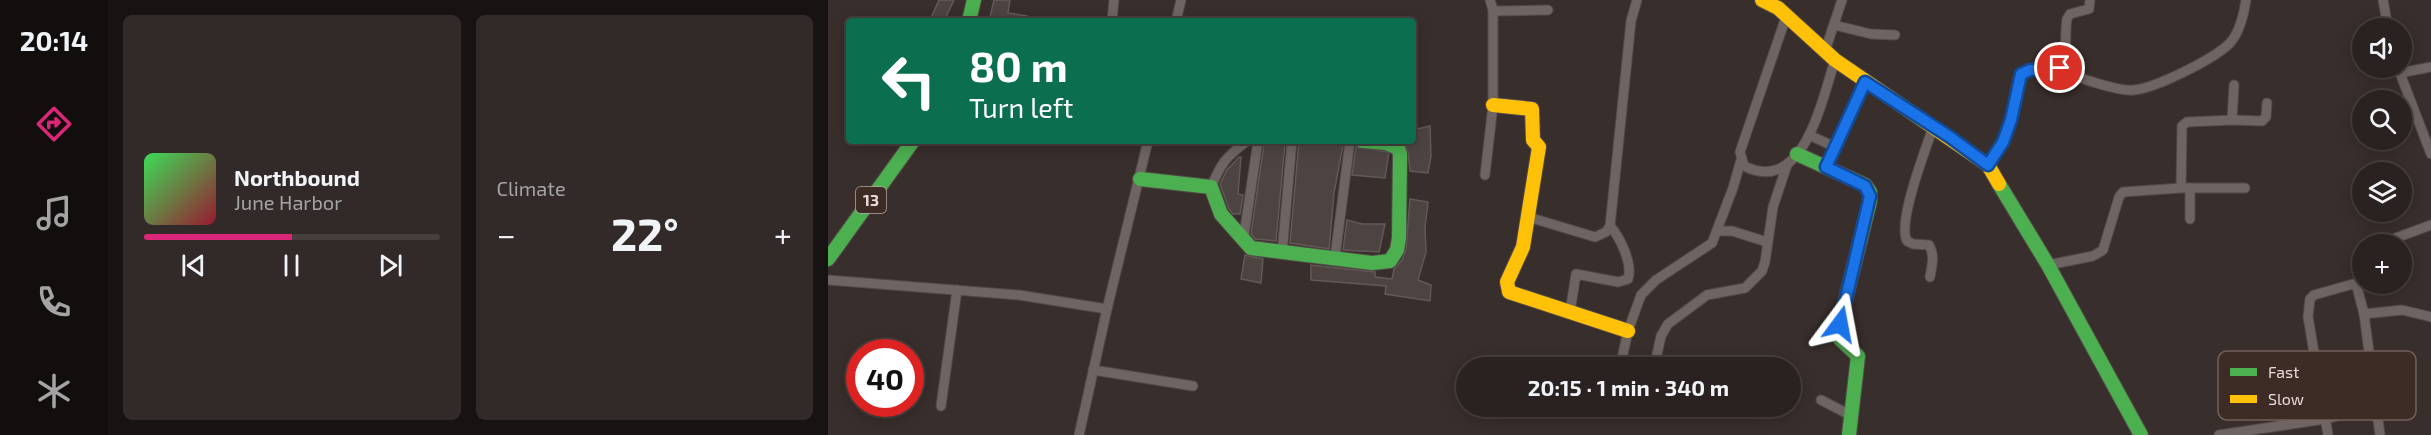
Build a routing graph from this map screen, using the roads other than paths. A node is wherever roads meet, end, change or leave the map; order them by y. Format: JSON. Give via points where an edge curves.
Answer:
{"nodes":[{"id":1,"x":974,"y":0,"type":"edge"},
{"id":2,"x":1114,"y":0,"type":"edge"},
{"id":3,"x":1181,"y":0,"type":"edge"},
{"id":4,"x":1637,"y":0,"type":"edge"},
{"id":5,"x":1762,"y":0,"type":"edge"},
{"id":6,"x":1842,"y":0,"type":"edge"},
{"id":7,"x":2090,"y":0,"type":"edge"},
{"id":8,"x":2246,"y":0,"type":"edge"},
{"id":9,"x":2383,"y":0,"type":"edge"},
{"id":10,"x":1491,"y":5,"type":"edge"},
{"id":11,"x":1548,"y":10,"type":"dead end"},
{"id":12,"x":1786,"y":16,"type":"junction"},
{"id":13,"x":970,"y":18,"type":"edge"},
{"id":14,"x":1112,"y":18,"type":"edge"},
{"id":15,"x":1177,"y":18,"type":"edge"},
{"id":16,"x":2386,"y":18,"type":"edge"},
{"id":17,"x":1834,"y":25,"type":"junction"},
{"id":18,"x":1895,"y":34,"type":"dead end"},
{"id":19,"x":1830,"y":56,"type":"junction"},
{"id":20,"x":2431,"y":67,"type":"edge"},
{"id":21,"x":2412,"y":69,"type":"edge"},
{"id":22,"x":2058,"y":70,"type":"junction"},
{"id":23,"x":2402,"y":78,"type":"edge"},
{"id":24,"x":1865,"y":82,"type":"junction"},
{"id":25,"x":2234,"y":85,"type":"dead end"},
{"id":26,"x":2267,"y":104,"type":"dead end"},
{"id":27,"x":1493,"y":105,"type":"junction"},
{"id":28,"x":2232,"y":120,"type":"junction"},
{"id":29,"x":1933,"y":127,"type":"junction"},
{"id":30,"x":1809,"y":135,"type":"junction"},
{"id":31,"x":911,"y":144,"type":"edge"},
{"id":32,"x":1147,"y":144,"type":"edge"},
{"id":33,"x":1243,"y":144,"type":"edge"},
{"id":34,"x":1258,"y":144,"type":"edge"},
{"id":35,"x":1292,"y":144,"type":"edge"},
{"id":36,"x":1350,"y":144,"type":"edge"},
{"id":37,"x":1400,"y":145,"type":"edge"},
{"id":38,"x":1835,"y":147,"type":"junction"},
{"id":39,"x":1797,"y":154,"type":"junction"},
{"id":40,"x":2431,"y":154,"type":"edge"},
{"id":41,"x":1741,"y":160,"type":"junction"},
{"id":42,"x":1787,"y":165,"type":"junction"},
{"id":43,"x":1988,"y":165,"type":"junction"},
{"id":44,"x":1826,"y":167,"type":"junction"},
{"id":45,"x":1485,"y":175,"type":"dead end"},
{"id":46,"x":1140,"y":179,"type":"junction"},
{"id":47,"x":1211,"y":187,"type":"junction"},
{"id":48,"x":2186,"y":188,"type":"junction"},
{"id":49,"x":2245,"y":188,"type":"dead end"},
{"id":50,"x":1528,"y":217,"type":"junction"},
{"id":51,"x":2190,"y":219,"type":"dead end"},
{"id":52,"x":2431,"y":225,"type":"edge"},
{"id":53,"x":1610,"y":226,"type":"junction"},
{"id":54,"x":1717,"y":231,"type":"junction"},
{"id":55,"x":2407,"y":234,"type":"edge"},
{"id":56,"x":1243,"y":242,"type":"junction"},
{"id":57,"x":1767,"y":242,"type":"junction"},
{"id":58,"x":1282,"y":253,"type":"junction"},
{"id":59,"x":830,"y":254,"type":"edge"},
{"id":60,"x":1335,"y":257,"type":"junction"},
{"id":61,"x":2048,"y":265,"type":"junction"},
{"id":62,"x":1930,"y":277,"type":"dead end"},
{"id":63,"x":828,"y":280,"type":"edge"},
{"id":64,"x":957,"y":290,"type":"junction"},
{"id":65,"x":1107,"y":309,"type":"junction"},
{"id":66,"x":1570,"y":312,"type":"junction"},
{"id":67,"x":2364,"y":314,"type":"junction"},
{"id":68,"x":2431,"y":317,"type":"edge"},
{"id":69,"x":1628,"y":331,"type":"junction"},
{"id":70,"x":2314,"y":351,"type":"edge"},
{"id":71,"x":2368,"y":351,"type":"edge"},
{"id":72,"x":1622,"y":357,"type":"edge"},
{"id":73,"x":1656,"y":357,"type":"edge"},
{"id":74,"x":1093,"y":370,"type":"junction"},
{"id":75,"x":1193,"y":386,"type":"dead end"},
{"id":76,"x":1821,"y":400,"type":"dead end"},
{"id":77,"x":941,"y":406,"type":"dead end"},
{"id":78,"x":1850,"y":415,"type":"junction"},
{"id":79,"x":2313,"y":420,"type":"edge"},
{"id":80,"x":2325,"y":420,"type":"edge"},
{"id":81,"x":2377,"y":420,"type":"edge"},
{"id":82,"x":1079,"y":435,"type":"edge"},
{"id":83,"x":1849,"y":435,"type":"edge"},
{"id":84,"x":2141,"y":435,"type":"edge"},
{"id":85,"x":2219,"y":435,"type":"edge"},
{"id":86,"x":2328,"y":435,"type":"edge"},
{"id":87,"x":2380,"y":435,"type":"edge"}],
"edges":[{"from":1,"to":13,"type":"main road"},
{"from":2,"to":14,"type":"street"},
{"from":3,"to":15,"type":"street"},
{"from":4,"to":53,"type":"street","via":[[1631,21]]},
{"from":5,"to":12,"type":"main road"},
{"from":6,"to":17,"type":"street"},
{"from":7,"to":22,"type":"street","via":[[2089,9],[2070,14],[2067,19],[2064,60]]},
{"from":8,"to":22,"type":"street","via":[[2230,43],[2197,65],[2145,88],[2132,91]]},
{"from":9,"to":16,"type":"street"},
{"from":10,"to":11,"type":"street","via":[[1520,12]]},
{"from":10,"to":27,"type":"street"},
{"from":12,"to":19,"type":"main road"},
{"from":12,"to":41,"type":"street","via":[[1740,152]]},
{"from":17,"to":18,"type":"street","via":[[1871,34]]},
{"from":17,"to":19,"type":"street"},
{"from":19,"to":24,"type":"main road"},
{"from":19,"to":30,"type":"street"},
{"from":20,"to":21,"type":"street"},
{"from":22,"to":43,"type":"street","via":[[2030,70],[2021,74],[2011,120]]},
{"from":23,"to":40,"type":"street"},
{"from":24,"to":29,"type":"main road"},
{"from":24,"to":38,"type":"street"},
{"from":25,"to":28,"type":"street"},
{"from":26,"to":28,"type":"street","via":[[2262,121]]},
{"from":27,"to":45,"type":"street"},
{"from":27,"to":50,"type":"main road","via":[[1530,107],[1533,111],[1533,140],[1539,152]]},
{"from":28,"to":48,"type":"street","via":[[2187,122],[2182,126]]},
{"from":29,"to":43,"type":"main road"},
{"from":29,"to":62,"type":"street","via":[[1907,209],[1905,231],[1907,241],[1929,245]]},
{"from":30,"to":38,"type":"street"},
{"from":30,"to":39,"type":"street"},
{"from":31,"to":59,"type":"main road","number":"13"},
{"from":32,"to":46,"type":"street"},
{"from":33,"to":47,"type":"street","via":[[1222,163]]},
{"from":34,"to":56,"type":"street"},
{"from":35,"to":58,"type":"street"},
{"from":36,"to":60,"type":"street"},
{"from":37,"to":60,"type":"main road","via":[[1395,255],[1390,261],[1372,263]]},
{"from":38,"to":44,"type":"street"},
{"from":39,"to":42,"type":"street"},
{"from":39,"to":44,"type":"main road"},
{"from":41,"to":42,"type":"street","via":[[1744,166],[1762,173]]},
{"from":41,"to":54,"type":"street"},
{"from":42,"to":57,"type":"street"},
{"from":43,"to":61,"type":"main road"},
{"from":44,"to":78,"type":"main road","via":[[1865,186],[1870,196],[1838,330],[1839,340],[1858,356]]},
{"from":46,"to":47,"type":"main road"},
{"from":46,"to":65,"type":"street"},
{"from":47,"to":56,"type":"main road","via":[[1221,214]]},
{"from":48,"to":49,"type":"street"},
{"from":48,"to":51,"type":"street"},
{"from":48,"to":61,"type":"street","via":[[2123,192],[2100,253]]},
{"from":50,"to":53,"type":"street","via":[[1595,237]]},
{"from":50,"to":66,"type":"main road","via":[[1523,247],[1506,286],[1514,295]]},
{"from":52,"to":55,"type":"street"},
{"from":53,"to":66,"type":"street","via":[[1617,234],[1629,268],[1628,279],[1611,281],[1576,274]]},
{"from":54,"to":57,"type":"street","via":[[1732,231]]},
{"from":54,"to":69,"type":"street","via":[[1707,248],[1656,280],[1641,295]]},
{"from":56,"to":58,"type":"main road","via":[[1251,248]]},
{"from":57,"to":73,"type":"street","via":[[1762,272],[1754,281],[1738,291],[1707,295],[1668,324]]},
{"from":58,"to":60,"type":"main road"},
{"from":61,"to":84,"type":"main road"},
{"from":63,"to":64,"type":"street"},
{"from":64,"to":65,"type":"street"},
{"from":64,"to":77,"type":"street"},
{"from":65,"to":74,"type":"street"},
{"from":66,"to":69,"type":"main road"},
{"from":67,"to":68,"type":"street","via":[[2402,310]]},
{"from":67,"to":70,"type":"street","via":[[2357,287],[2352,284],[2314,295],[2308,317]]},
{"from":67,"to":71,"type":"street"},
{"from":69,"to":72,"type":"street"},
{"from":74,"to":75,"type":"street"},
{"from":74,"to":82,"type":"street"},
{"from":76,"to":78,"type":"street"},
{"from":78,"to":83,"type":"main road"},
{"from":79,"to":85,"type":"street"},
{"from":80,"to":86,"type":"street"},
{"from":81,"to":87,"type":"street"}]}
